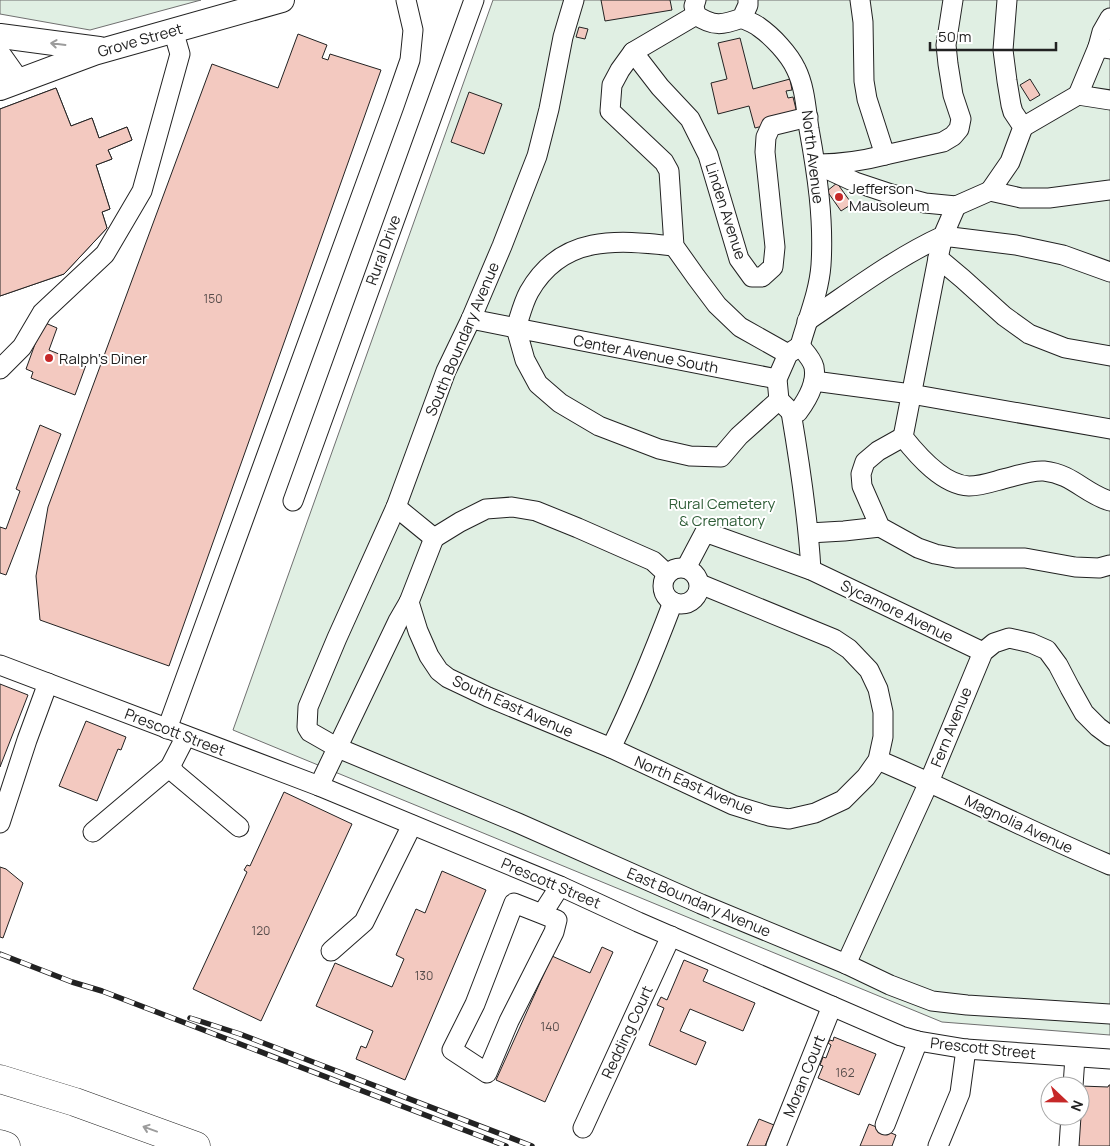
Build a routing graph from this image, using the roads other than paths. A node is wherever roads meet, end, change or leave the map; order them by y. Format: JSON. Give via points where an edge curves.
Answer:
{"nodes":[{"id":1,"x":282,"y":0,"type":"edge"},
{"id":2,"x":406,"y":0,"type":"edge"},
{"id":3,"x":474,"y":0,"type":"edge"},
{"id":4,"x":574,"y":0,"type":"edge"},
{"id":5,"x":748,"y":0,"type":"edge"},
{"id":6,"x":860,"y":0,"type":"edge"},
{"id":7,"x":953,"y":0,"type":"edge"},
{"id":8,"x":1007,"y":0,"type":"edge"},
{"id":9,"x":696,"y":8,"type":"edge"},
{"id":10,"x":742,"y":18,"type":"junction"},
{"id":11,"x":1110,"y":18,"type":"edge"},
{"id":12,"x":173,"y":30,"type":"junction"},
{"id":13,"x":0,"y":36,"type":"edge"},
{"id":14,"x":1104,"y":48,"type":"edge"},
{"id":15,"x":106,"y":50,"type":"junction"},
{"id":16,"x":633,"y":52,"type":"junction"},
{"id":17,"x":0,"y":57,"type":"edge"},
{"id":18,"x":9,"y":84,"type":"edge"},
{"id":19,"x":1078,"y":95,"type":"junction"},
{"id":20,"x":1110,"y":100,"type":"edge"},
{"id":21,"x":808,"y":117,"type":"junction"},
{"id":22,"x":1023,"y":127,"type":"junction"},
{"id":23,"x":885,"y":155,"type":"junction"},
{"id":24,"x":816,"y":164,"type":"junction"},
{"id":25,"x":1110,"y":190,"type":"edge"},
{"id":26,"x":990,"y":191,"type":"junction"},
{"id":27,"x":956,"y":206,"type":"junction"},
{"id":28,"x":943,"y":236,"type":"junction"},
{"id":29,"x":674,"y":246,"type":"junction"},
{"id":30,"x":938,"y":258,"type":"junction"},
{"id":31,"x":1110,"y":272,"type":"edge"},
{"id":32,"x":471,"y":319,"type":"junction"},
{"id":33,"x":807,"y":320,"type":"junction"},
{"id":34,"x":516,"y":328,"type":"junction"},
{"id":35,"x":794,"y":350,"type":"junction"},
{"id":36,"x":1110,"y":356,"type":"edge"},
{"id":37,"x":0,"y":369,"type":"edge"},
{"id":38,"x":777,"y":379,"type":"junction"},
{"id":39,"x":814,"y":380,"type":"junction"},
{"id":40,"x":911,"y":394,"type":"junction"},
{"id":41,"x":785,"y":406,"type":"junction"},
{"id":42,"x":1110,"y":429,"type":"edge"},
{"id":43,"x":903,"y":438,"type":"junction"},
{"id":44,"x":293,"y":501,"type":"dead end"},
{"id":45,"x":1110,"y":501,"type":"edge"},
{"id":46,"x":396,"y":508,"type":"junction"},
{"id":47,"x":880,"y":526,"type":"junction"},
{"id":48,"x":809,"y":533,"type":"junction"},
{"id":49,"x":434,"y":538,"type":"junction"},
{"id":50,"x":686,"y":568,"type":"junction"},
{"id":51,"x":811,"y":570,"type":"junction"},
{"id":52,"x":1106,"y":570,"type":"edge"},
{"id":53,"x":667,"y":574,"type":"junction"},
{"id":54,"x":700,"y":584,"type":"junction"},
{"id":55,"x":409,"y":602,"type":"junction"},
{"id":56,"x":673,"y":602,"type":"junction"},
{"id":57,"x":983,"y":652,"type":"junction"},
{"id":58,"x":0,"y":665,"type":"edge"},
{"id":59,"x":48,"y":684,"type":"junction"},
{"id":60,"x":307,"y":727,"type":"joint"},
{"id":61,"x":167,"y":729,"type":"junction"},
{"id":62,"x":186,"y":736,"type":"junction"},
{"id":63,"x":1110,"y":736,"type":"edge"},
{"id":64,"x":338,"y":748,"type":"junction"},
{"id":65,"x":611,"y":748,"type":"junction"},
{"id":66,"x":878,"y":760,"type":"junction"},
{"id":67,"x":170,"y":767,"type":"junction"},
{"id":68,"x":929,"y":782,"type":"junction"},
{"id":69,"x":319,"y":786,"type":"junction"},
{"id":70,"x":0,"y":823,"type":"edge"},
{"id":71,"x":412,"y":825,"type":"junction"},
{"id":72,"x":239,"y":826,"type":"dead end"},
{"id":73,"x":93,"y":832,"type":"dead end"},
{"id":74,"x":1110,"y":865,"type":"edge"},
{"id":75,"x":560,"y":886,"type":"junction"},
{"id":76,"x":542,"y":914,"type":"junction"},
{"id":77,"x":671,"y":936,"type":"junction"},
{"id":78,"x":331,"y":951,"type":"dead end"},
{"id":79,"x":846,"y":964,"type":"junction"},
{"id":80,"x":832,"y":1006,"type":"junction"},
{"id":81,"x":1110,"y":1014,"type":"edge"},
{"id":82,"x":918,"y":1041,"type":"junction"},
{"id":83,"x":966,"y":1049,"type":"junction"},
{"id":84,"x":1075,"y":1057,"type":"junction"},
{"id":85,"x":1110,"y":1059,"type":"edge"},
{"id":86,"x":1074,"y":1076,"type":"edge"},
{"id":87,"x":0,"y":1079,"type":"edge"},
{"id":88,"x":885,"y":1125,"type":"dead end"},
{"id":89,"x":1070,"y":1126,"type":"edge"},
{"id":90,"x":583,"y":1128,"type":"dead end"},
{"id":91,"x":0,"y":1144,"type":"edge"},
{"id":92,"x":6,"y":1146,"type":"edge"},
{"id":93,"x":196,"y":1146,"type":"edge"},
{"id":94,"x":776,"y":1146,"type":"edge"},
{"id":95,"x":938,"y":1146,"type":"edge"},
{"id":96,"x":1069,"y":1146,"type":"edge"}],
"edges":[{"from":1,"to":12,"type":"main road","name":"Grove Street"},
{"from":2,"to":61,"type":"street","via":[[413,30],[410,60]]},
{"from":3,"to":44,"type":"street","name":"Rural Drive"},
{"from":4,"to":32,"type":"street","name":"South Boundary Avenue","via":[[537,156]]},
{"from":5,"to":10,"type":"street"},
{"from":6,"to":23,"type":"street","via":[[864,81]]},
{"from":7,"to":23,"type":"street","via":[[946,45],[953,95],[961,119],[959,128],[943,142]]},
{"from":8,"to":22,"type":"street","via":[[1003,50],[1011,105]]},
{"from":9,"to":10,"type":"street","via":[[704,21],[716,24]]},
{"from":9,"to":16,"type":"street"},
{"from":10,"to":21,"type":"street","name":"North Avenue","via":[[759,26],[783,48],[796,69]]},
{"from":11,"to":14,"type":"street","via":[[1102,32]]},
{"from":12,"to":15,"type":"main road","name":"Grove Street"},
{"from":12,"to":37,"type":"street","via":[[180,54],[142,192],[105,254],[42,313],[22,347]]},
{"from":15,"to":13,"type":"main road","one_way":true},
{"from":14,"to":19,"type":"street"},
{"from":15,"to":18,"type":"main road","name":"Grove Street"},
{"from":16,"to":21,"type":"street","name":"Linden Avenue","via":[[690,119],[708,155],[739,259],[752,277],[762,277],[773,267],[766,137],[771,126]]},
{"from":16,"to":29,"type":"street","via":[[612,85],[610,111],[664,162],[669,171]]},
{"from":17,"to":18,"type":"main road"},
{"from":19,"to":20,"type":"street"},
{"from":19,"to":22,"type":"street"},
{"from":21,"to":24,"type":"street","name":"North Avenue"},
{"from":22,"to":26,"type":"street","via":[[1010,162]]},
{"from":23,"to":24,"type":"street","via":[[842,164]]},
{"from":24,"to":27,"type":"street","via":[[891,194],[925,203]]},
{"from":24,"to":33,"type":"street","name":"North Avenue","via":[[821,267]]},
{"from":25,"to":26,"type":"street","via":[[1049,198],[1021,198]]},
{"from":26,"to":27,"type":"street"},
{"from":27,"to":28,"type":"street"},
{"from":28,"to":30,"type":"street"},
{"from":28,"to":31,"type":"street","via":[[1062,255]]},
{"from":28,"to":33,"type":"street","via":[[897,261]]},
{"from":29,"to":34,"type":"street","via":[[603,242],[558,258],[541,274],[529,292]]},
{"from":29,"to":35,"type":"street","via":[[717,305],[740,327]]},
{"from":30,"to":36,"type":"street","via":[[1004,316],[1030,334],[1065,348]]},
{"from":30,"to":40,"type":"street"},
{"from":32,"to":34,"type":"street","name":"Center Avenue South"},
{"from":32,"to":46,"type":"street","name":"South Boundary Avenue","via":[[446,371]]},
{"from":33,"to":35,"type":"street"},
{"from":34,"to":38,"type":"street","name":"Center Avenue South"},
{"from":34,"to":41,"type":"street","via":[[538,384],[560,403],[599,426],[658,449],[690,456],[721,457],[739,436]]},
{"from":35,"to":38,"type":"street","via":[[782,365]]},
{"from":35,"to":39,"type":"street","via":[[809,356],[814,366]]},
{"from":38,"to":41,"type":"street"},
{"from":39,"to":40,"type":"street"},
{"from":39,"to":41,"type":"street","via":[[798,412]]},
{"from":40,"to":42,"type":"street"},
{"from":40,"to":43,"type":"street"},
{"from":41,"to":48,"type":"street","via":[[798,456]]},
{"from":43,"to":45,"type":"street","via":[[940,475],[955,483],[982,485],[1042,471],[1060,474]]},
{"from":43,"to":47,"type":"street","via":[[878,450],[865,462],[861,474],[862,486]]},
{"from":46,"to":49,"type":"street"},
{"from":46,"to":60,"type":"street","name":"South Boundary Avenue","via":[[336,638],[308,707]]},
{"from":47,"to":48,"type":"street"},
{"from":47,"to":52,"type":"street","via":[[935,554],[956,558],[1025,558]]},
{"from":48,"to":51,"type":"street"},
{"from":49,"to":53,"type":"street","via":[[486,509],[512,507],[536,511],[586,531],[652,561]]},
{"from":49,"to":55,"type":"street"},
{"from":50,"to":51,"type":"street","name":"Sycamore Avenue","via":[[705,532]]},
{"from":50,"to":53,"type":"street","via":[[676,568]]},
{"from":50,"to":54,"type":"street","via":[[695,574]]},
{"from":51,"to":57,"type":"street","name":"Sycamore Avenue"},
{"from":53,"to":56,"type":"street","via":[[663,584],[665,595]]},
{"from":54,"to":56,"type":"street","via":[[699,592],[688,603]]},
{"from":54,"to":66,"type":"street","via":[[834,638],[849,649],[869,670],[878,689],[883,712],[883,737]]},
{"from":55,"to":64,"type":"street"},
{"from":55,"to":65,"type":"street","name":"South East Avenue","via":[[418,631],[438,671],[488,698]]},
{"from":56,"to":65,"type":"street"},
{"from":57,"to":63,"type":"street","via":[[1009,638],[1047,650],[1084,713]]},
{"from":57,"to":68,"type":"street","name":"Fern Avenue"},
{"from":58,"to":59,"type":"street","name":"Prescott Street"},
{"from":59,"to":61,"type":"street","name":"Prescott Street"},
{"from":59,"to":70,"type":"street"},
{"from":60,"to":64,"type":"street","name":"East Boundary Avenue"},
{"from":61,"to":62,"type":"street","name":"Prescott Street"},
{"from":62,"to":67,"type":"street"},
{"from":62,"to":69,"type":"street","name":"Prescott Street"},
{"from":64,"to":69,"type":"street"},
{"from":64,"to":79,"type":"street","name":"East Boundary Avenue"},
{"from":65,"to":66,"type":"street","name":"North East Avenue","via":[[733,805],[789,819],[815,813],[843,800]]},
{"from":66,"to":68,"type":"street","name":"Magnolia Avenue"},
{"from":67,"to":72,"type":"street"},
{"from":67,"to":73,"type":"street"},
{"from":68,"to":74,"type":"street","name":"Magnolia Avenue"},
{"from":68,"to":79,"type":"street","name":"Fern Avenue"},
{"from":69,"to":71,"type":"street","name":"Prescott Street"},
{"from":71,"to":75,"type":"street","name":"Prescott Street"},
{"from":71,"to":78,"type":"street","via":[[364,922]]},
{"from":75,"to":76,"type":"street"},
{"from":75,"to":77,"type":"street","name":"Prescott Street"},
{"from":76,"to":76,"type":"street","via":[[514,903],[475,1004],[452,1050],[487,1072],[554,932],[557,920]]},
{"from":77,"to":80,"type":"street","name":"Prescott Street"},
{"from":77,"to":90,"type":"street","name":"Redding Court"},
{"from":79,"to":81,"type":"street","name":"East Boundary Avenue","via":[[932,1001]]},
{"from":80,"to":82,"type":"street","name":"Prescott Street"},
{"from":80,"to":94,"type":"street","name":"Moran Court"},
{"from":82,"to":83,"type":"street","name":"Prescott Street"},
{"from":82,"to":88,"type":"street"},
{"from":83,"to":84,"type":"street","name":"Prescott Street"},
{"from":83,"to":95,"type":"street","via":[[960,1093]]},
{"from":84,"to":85,"type":"street","name":"Prescott Street"},
{"from":84,"to":86,"type":"street"},
{"from":93,"to":87,"type":"highway","one_way":true},
{"from":89,"to":96,"type":"street"},
{"from":91,"to":92,"type":"highway"}]}
